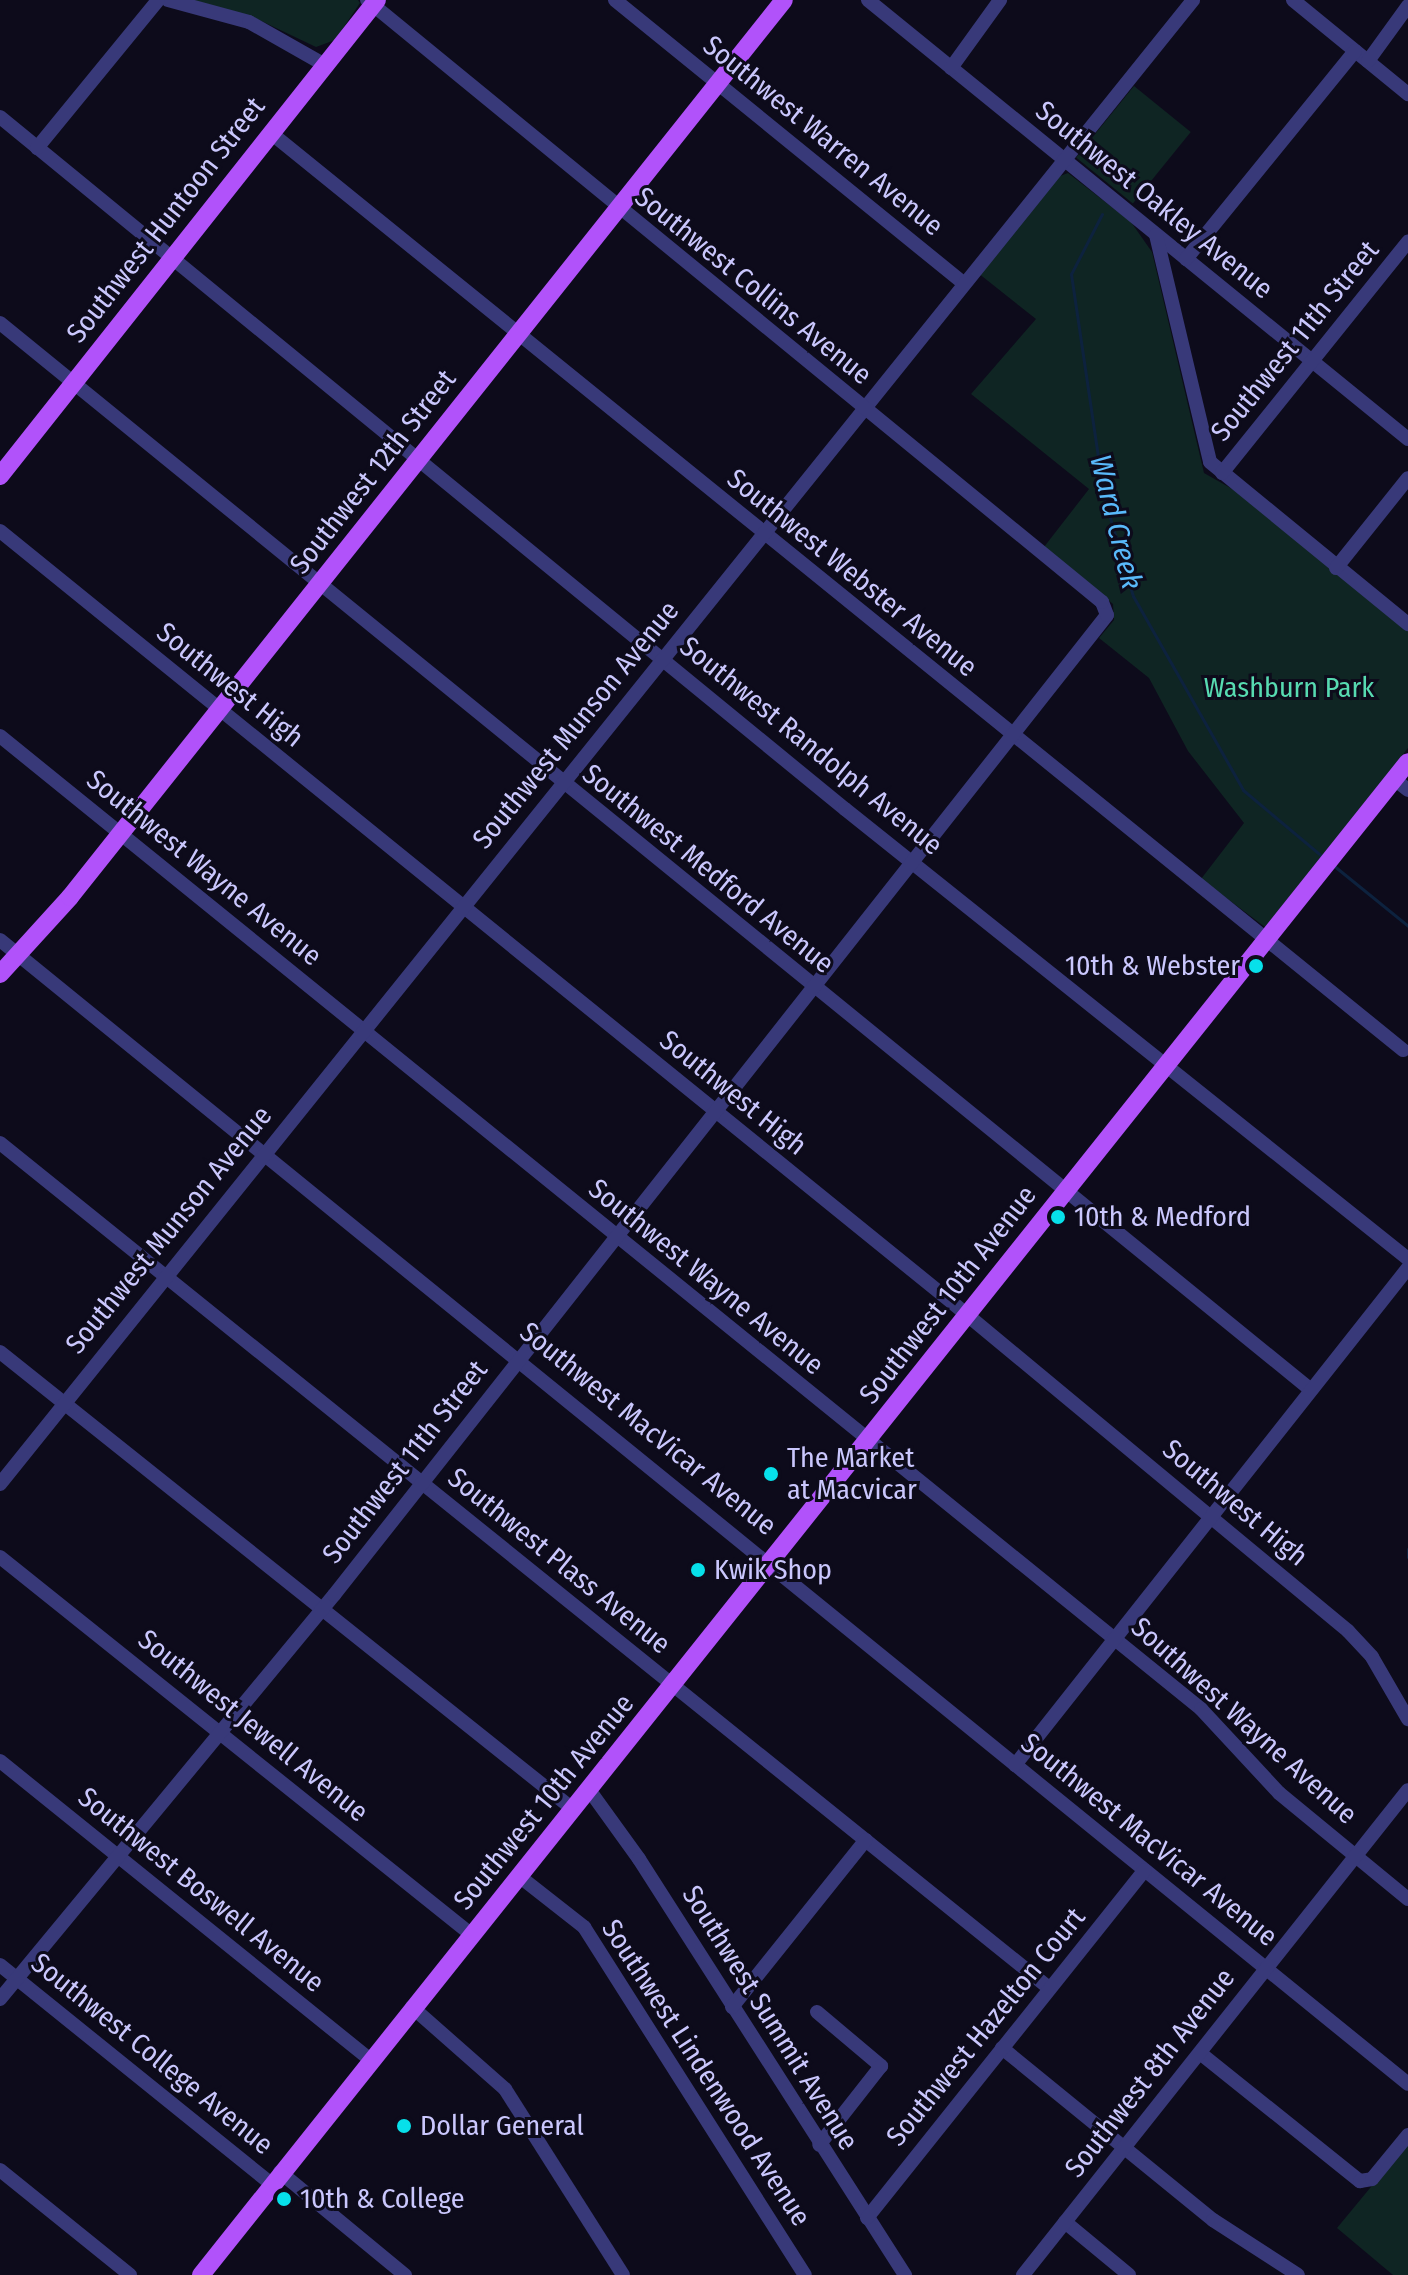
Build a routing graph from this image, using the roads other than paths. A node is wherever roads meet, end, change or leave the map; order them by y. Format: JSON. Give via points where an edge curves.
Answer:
{"nodes":[{"id":1,"x":158,"y":0,"type":"edge"},
{"id":2,"x":168,"y":0,"type":"edge"},
{"id":3,"x":615,"y":0,"type":"edge"},
{"id":4,"x":784,"y":0,"type":"edge"},
{"id":5,"x":868,"y":0,"type":"edge"},
{"id":6,"x":1000,"y":0,"type":"edge"},
{"id":7,"x":1193,"y":0,"type":"edge"},
{"id":8,"x":1293,"y":0,"type":"edge"},
{"id":9,"x":372,"y":2,"type":"edge"},
{"id":10,"x":1408,"y":6,"type":"edge"},
{"id":11,"x":1355,"y":51,"type":"junction"},
{"id":12,"x":1368,"y":61,"type":"junction"},
{"id":13,"x":325,"y":65,"type":"junction"},
{"id":14,"x":951,"y":68,"type":"junction"},
{"id":15,"x":716,"y":83,"type":"junction"},
{"id":16,"x":1408,"y":94,"type":"edge"},
{"id":17,"x":0,"y":117,"type":"edge"},
{"id":18,"x":271,"y":133,"type":"junction"},
{"id":19,"x":37,"y":148,"type":"junction"},
{"id":20,"x":1064,"y":160,"type":"junction"},
{"id":21,"x":617,"y":209,"type":"junction"},
{"id":22,"x":1156,"y":235,"type":"junction"},
{"id":23,"x":1408,"y":242,"type":"edge"},
{"id":24,"x":171,"y":258,"type":"junction"},
{"id":25,"x":1186,"y":259,"type":"junction"},
{"id":26,"x":962,"y":282,"type":"junction"},
{"id":27,"x":0,"y":323,"type":"edge"},
{"id":28,"x":519,"y":333,"type":"junction"},
{"id":29,"x":1312,"y":361,"type":"junction"},
{"id":30,"x":73,"y":384,"type":"junction"},
{"id":31,"x":862,"y":409,"type":"junction"},
{"id":32,"x":1408,"y":439,"type":"edge"},
{"id":33,"x":418,"y":460,"type":"junction"},
{"id":34,"x":1222,"y":473,"type":"junction"},
{"id":35,"x":0,"y":476,"type":"edge"},
{"id":36,"x":1408,"y":478,"type":"edge"},
{"id":37,"x":0,"y":531,"type":"edge"},
{"id":38,"x":763,"y":535,"type":"junction"},
{"id":39,"x":1336,"y":568,"type":"junction"},
{"id":40,"x":319,"y":585,"type":"junction"},
{"id":41,"x":1107,"y":611,"type":"joint"},
{"id":42,"x":1408,"y":624,"type":"edge"},
{"id":43,"x":662,"y":659,"type":"junction"},
{"id":44,"x":219,"y":711,"type":"junction"},
{"id":45,"x":0,"y":736,"type":"edge"},
{"id":46,"x":1012,"y":737,"type":"junction"},
{"id":47,"x":1408,"y":762,"type":"edge"},
{"id":48,"x":562,"y":784,"type":"junction"},
{"id":49,"x":1401,"y":784,"type":"edge"},
{"id":50,"x":120,"y":834,"type":"junction"},
{"id":51,"x":913,"y":863,"type":"junction"},
{"id":52,"x":462,"y":909,"type":"junction"},
{"id":53,"x":1265,"y":939,"type":"junction"},
{"id":54,"x":0,"y":940,"type":"edge"},
{"id":55,"x":20,"y":956,"type":"junction"},
{"id":56,"x":0,"y":974,"type":"edge"},
{"id":57,"x":813,"y":988,"type":"junction"},
{"id":58,"x":364,"y":1031,"type":"junction"},
{"id":59,"x":1403,"y":1050,"type":"dead end"},
{"id":60,"x":1166,"y":1064,"type":"junction"},
{"id":61,"x":715,"y":1112,"type":"junction"},
{"id":62,"x":0,"y":1143,"type":"edge"},
{"id":63,"x":263,"y":1152,"type":"junction"},
{"id":64,"x":1066,"y":1191,"type":"junction"},
{"id":65,"x":615,"y":1238,"type":"junction"},
{"id":66,"x":1408,"y":1259,"type":"edge"},
{"id":67,"x":1408,"y":1268,"type":"edge"},
{"id":68,"x":164,"y":1276,"type":"junction"},
{"id":69,"x":967,"y":1316,"type":"junction"},
{"id":70,"x":0,"y":1352,"type":"edge"},
{"id":71,"x":520,"y":1359,"type":"junction"},
{"id":72,"x":1311,"y":1390,"type":"junction"},
{"id":73,"x":64,"y":1403,"type":"junction"},
{"id":74,"x":869,"y":1440,"type":"junction"},
{"id":75,"x":421,"y":1483,"type":"junction"},
{"id":76,"x":0,"y":1484,"type":"edge"},
{"id":77,"x":1212,"y":1517,"type":"junction"},
{"id":78,"x":0,"y":1557,"type":"edge"},
{"id":79,"x":771,"y":1564,"type":"junction"},
{"id":80,"x":321,"y":1607,"type":"junction"},
{"id":81,"x":1114,"y":1639,"type":"junction"},
{"id":82,"x":674,"y":1686,"type":"junction"},
{"id":83,"x":1408,"y":1719,"type":"edge"},
{"id":84,"x":217,"y":1731,"type":"junction"},
{"id":85,"x":0,"y":1761,"type":"edge"},
{"id":86,"x":1015,"y":1765,"type":"junction"},
{"id":87,"x":1408,"y":1790,"type":"edge"},
{"id":88,"x":590,"y":1791,"type":"junction"},
{"id":89,"x":574,"y":1810,"type":"junction"},
{"id":90,"x":866,"y":1840,"type":"junction"},
{"id":91,"x":116,"y":1854,"type":"junction"},
{"id":92,"x":1356,"y":1856,"type":"junction"},
{"id":93,"x":1145,"y":1870,"type":"junction"},
{"id":94,"x":519,"y":1876,"type":"junction"},
{"id":95,"x":1408,"y":1899,"type":"edge"},
{"id":96,"x":472,"y":1935,"type":"junction"},
{"id":97,"x":0,"y":1965,"type":"edge"},
{"id":98,"x":1265,"y":1969,"type":"junction"},
{"id":99,"x":17,"y":1979,"type":"junction"},
{"id":100,"x":1049,"y":1988,"type":"junction"},
{"id":101,"x":0,"y":1999,"type":"edge"},
{"id":102,"x":412,"y":2007,"type":"junction"},
{"id":103,"x":732,"y":2007,"type":"junction"},
{"id":104,"x":817,"y":2012,"type":"dead end"},
{"id":105,"x":1002,"y":2048,"type":"junction"},
{"id":106,"x":1200,"y":2053,"type":"junction"},
{"id":107,"x":369,"y":2059,"type":"junction"},
{"id":108,"x":1408,"y":2084,"type":"edge"},
{"id":109,"x":1408,"y":2135,"type":"edge"},
{"id":110,"x":819,"y":2145,"type":"junction"},
{"id":111,"x":1124,"y":2149,"type":"junction"},
{"id":112,"x":0,"y":2170,"type":"edge"},
{"id":113,"x":275,"y":2178,"type":"junction"},
{"id":114,"x":867,"y":2218,"type":"junction"},
{"id":115,"x":1065,"y":2222,"type":"junction"},
{"id":116,"x":130,"y":2275,"type":"edge"},
{"id":117,"x":201,"y":2275,"type":"edge"},
{"id":118,"x":405,"y":2275,"type":"edge"},
{"id":119,"x":623,"y":2275,"type":"edge"},
{"id":120,"x":805,"y":2275,"type":"edge"},
{"id":121,"x":905,"y":2275,"type":"edge"},
{"id":122,"x":1023,"y":2275,"type":"edge"},
{"id":123,"x":1129,"y":2275,"type":"edge"},
{"id":124,"x":1298,"y":2275,"type":"edge"}],
"edges":[{"from":1,"to":19,"type":"street"},
{"from":2,"to":13,"type":"street","via":[[249,22]]},
{"from":3,"to":15,"type":"street","name":"Southwest Warren Avenue"},
{"from":4,"to":15,"type":"main road","name":"Southwest 12th Street"},
{"from":5,"to":14,"type":"street","name":"Southwest Oakley Avenue"},
{"from":6,"to":14,"type":"street"},
{"from":7,"to":20,"type":"street","name":"Southwest Munson Avenue"},
{"from":8,"to":11,"type":"street"},
{"from":9,"to":13,"type":"main road","name":"Southwest Huntoon Street"},
{"from":9,"to":21,"type":"street","name":"Southwest Collins Avenue"},
{"from":10,"to":12,"type":"street"},
{"from":11,"to":12,"type":"street"},
{"from":11,"to":25,"type":"street"},
{"from":12,"to":16,"type":"street"},
{"from":13,"to":18,"type":"main road","name":"Southwest Huntoon Street"},
{"from":14,"to":20,"type":"street","name":"Southwest Oakley Avenue"},
{"from":15,"to":21,"type":"main road","name":"Southwest 12th Street"},
{"from":15,"to":26,"type":"street","name":"Southwest Warren Avenue"},
{"from":17,"to":19,"type":"street","name":"Southwest Randolph Avenue"},
{"from":18,"to":24,"type":"main road","name":"Southwest Huntoon Street"},
{"from":18,"to":28,"type":"street","name":"Southwest Webster Avenue"},
{"from":19,"to":24,"type":"street","name":"Southwest Randolph Avenue"},
{"from":20,"to":22,"type":"street","name":"Southwest Oakley Avenue"},
{"from":20,"to":26,"type":"street","name":"Southwest Munson Avenue"},
{"from":21,"to":28,"type":"main road","name":"Southwest 12th Street"},
{"from":21,"to":31,"type":"street","name":"Southwest Collins Avenue"},
{"from":22,"to":25,"type":"street","name":"Southwest Oakley Avenue"},
{"from":22,"to":34,"type":"street","via":[[1206,455]]},
{"from":23,"to":29,"type":"street","name":"Southwest 11th Street"},
{"from":24,"to":30,"type":"main road","name":"Southwest Huntoon Street"},
{"from":24,"to":33,"type":"street","name":"Southwest Randolph Avenue"},
{"from":25,"to":29,"type":"street","name":"Southwest Oakley Avenue"},
{"from":26,"to":31,"type":"street","name":"Southwest Munson Avenue"},
{"from":27,"to":30,"type":"street","name":"Southwest Medford Avenue"},
{"from":28,"to":33,"type":"main road","name":"Southwest 12th Street"},
{"from":28,"to":38,"type":"street","name":"Southwest Webster Avenue"},
{"from":29,"to":32,"type":"street","name":"Southwest Oakley Avenue"},
{"from":29,"to":34,"type":"street","name":"Southwest 11th Street"},
{"from":30,"to":35,"type":"main road","name":"Southwest Huntoon Street"},
{"from":30,"to":40,"type":"street","name":"Southwest Medford Avenue"},
{"from":31,"to":38,"type":"street","name":"Southwest Munson Avenue"},
{"from":31,"to":41,"type":"street","name":"Southwest Collins Avenue"},
{"from":33,"to":40,"type":"main road","name":"Southwest 12th Street"},
{"from":33,"to":43,"type":"street","name":"Southwest Randolph Avenue"},
{"from":34,"to":39,"type":"street"},
{"from":36,"to":39,"type":"street"},
{"from":37,"to":44,"type":"street","name":"Southwest High"},
{"from":38,"to":43,"type":"street","name":"Southwest Munson Avenue"},
{"from":38,"to":46,"type":"street","name":"Southwest Webster Avenue"},
{"from":39,"to":42,"type":"street"},
{"from":40,"to":44,"type":"main road","name":"Southwest 12th Street"},
{"from":40,"to":48,"type":"street","name":"Southwest Medford Avenue"},
{"from":41,"to":46,"type":"street","name":"Southwest 11th Street","via":[[1105,621]]},
{"from":43,"to":48,"type":"street","name":"Southwest Munson Avenue"},
{"from":43,"to":51,"type":"street","name":"Southwest Randolph Avenue"},
{"from":44,"to":50,"type":"main road","name":"Southwest 12th Street"},
{"from":44,"to":52,"type":"street","name":"Southwest High"},
{"from":45,"to":50,"type":"street","name":"Southwest Wayne Avenue"},
{"from":46,"to":51,"type":"street","name":"Southwest 11th Street"},
{"from":46,"to":53,"type":"street","name":"Southwest Webster Avenue"},
{"from":47,"to":49,"type":"main road","name":"Southwest 10th Avenue"},
{"from":48,"to":52,"type":"street","name":"Southwest Munson Avenue"},
{"from":48,"to":57,"type":"street","name":"Southwest Medford Avenue"},
{"from":49,"to":53,"type":"main road","name":"Southwest 10th Avenue","via":[[1341,846]]},
{"from":50,"to":55,"type":"main road","name":"Southwest 12th Street"},
{"from":50,"to":58,"type":"street","name":"Southwest Wayne Avenue"},
{"from":51,"to":57,"type":"street","name":"Southwest 11th Street"},
{"from":51,"to":60,"type":"street","name":"Southwest Randolph Avenue"},
{"from":52,"to":58,"type":"street","name":"Southwest Munson Avenue"},
{"from":52,"to":61,"type":"street","name":"Southwest High"},
{"from":53,"to":59,"type":"street","name":"Southwest Webster Avenue"},
{"from":53,"to":60,"type":"main road","name":"Southwest 10th Avenue"},
{"from":54,"to":55,"type":"street","name":"Southwest MacVicar Avenue"},
{"from":55,"to":56,"type":"main road","name":"Southwest 12th Street"},
{"from":55,"to":63,"type":"street","name":"Southwest MacVicar Avenue"},
{"from":57,"to":61,"type":"street","name":"Southwest 11th Street"},
{"from":57,"to":64,"type":"street","name":"Southwest Medford Avenue"},
{"from":58,"to":63,"type":"street","name":"Southwest Munson Avenue"},
{"from":58,"to":65,"type":"street","name":"Southwest Wayne Avenue"},
{"from":60,"to":64,"type":"main road","name":"Southwest 10th Avenue"},
{"from":60,"to":66,"type":"street","name":"Southwest Randolph Avenue"},
{"from":61,"to":65,"type":"street","name":"Southwest 11th Street"},
{"from":61,"to":69,"type":"street","name":"Southwest High"},
{"from":62,"to":68,"type":"street","name":"Southwest Plass Avenue"},
{"from":63,"to":68,"type":"street","name":"Southwest Munson Avenue"},
{"from":63,"to":71,"type":"street","name":"Southwest MacVicar Avenue"},
{"from":64,"to":69,"type":"main road","name":"Southwest 10th Avenue"},
{"from":64,"to":72,"type":"street","name":"Southwest Medford Avenue"},
{"from":65,"to":71,"type":"street","name":"Southwest 11th Street"},
{"from":65,"to":74,"type":"street","name":"Southwest Wayne Avenue"},
{"from":67,"to":72,"type":"street"},
{"from":68,"to":73,"type":"street","name":"Southwest Munson Avenue"},
{"from":68,"to":75,"type":"street","name":"Southwest Plass Avenue"},
{"from":69,"to":74,"type":"main road","name":"Southwest 10th Avenue"},
{"from":69,"to":77,"type":"street","name":"Southwest High"},
{"from":70,"to":73,"type":"street"},
{"from":71,"to":75,"type":"street","name":"Southwest 11th Street"},
{"from":71,"to":79,"type":"street","name":"Southwest MacVicar Avenue"},
{"from":72,"to":77,"type":"street"},
{"from":73,"to":76,"type":"street","name":"Southwest Munson Avenue"},
{"from":73,"to":80,"type":"street"},
{"from":74,"to":79,"type":"main road","name":"Southwest 10th Avenue"},
{"from":74,"to":81,"type":"street","name":"Southwest Wayne Avenue"},
{"from":75,"to":80,"type":"street","name":"Southwest 11th Street"},
{"from":75,"to":82,"type":"street","name":"Southwest Plass Avenue"},
{"from":77,"to":81,"type":"street"},
{"from":77,"to":83,"type":"street","name":"Southwest High","via":[[1348,1631],[1372,1657]]},
{"from":78,"to":84,"type":"street","name":"Southwest Jewell Avenue"},
{"from":79,"to":82,"type":"main road","name":"Southwest 10th Avenue"},
{"from":79,"to":86,"type":"street","name":"Southwest MacVicar Avenue"},
{"from":80,"to":84,"type":"street","name":"Southwest 11th Street"},
{"from":80,"to":89,"type":"street"},
{"from":81,"to":86,"type":"street"},
{"from":81,"to":92,"type":"street","name":"Southwest Wayne Avenue","via":[[1201,1709],[1266,1781]]},
{"from":82,"to":88,"type":"main road","name":"Southwest 10th Avenue"},
{"from":82,"to":90,"type":"street","name":"Southwest Plass Avenue"},
{"from":84,"to":91,"type":"street","name":"Southwest 11th Street"},
{"from":84,"to":96,"type":"street","name":"Southwest Jewell Avenue"},
{"from":85,"to":91,"type":"street","name":"Southwest Boswell Avenue"},
{"from":86,"to":93,"type":"street","name":"Southwest MacVicar Avenue"},
{"from":87,"to":92,"type":"street","name":"Southwest 8th Avenue"},
{"from":88,"to":89,"type":"main road","name":"Southwest 10th Avenue"},
{"from":88,"to":103,"type":"street","name":"Southwest Summit Avenue"},
{"from":89,"to":94,"type":"main road","name":"Southwest 10th Avenue"},
{"from":90,"to":100,"type":"street","name":"Southwest Plass Avenue"},
{"from":90,"to":103,"type":"street"},
{"from":91,"to":99,"type":"street","name":"Southwest 11th Street"},
{"from":91,"to":107,"type":"street","name":"Southwest Boswell Avenue"},
{"from":92,"to":95,"type":"street","name":"Southwest Wayne Avenue"},
{"from":92,"to":98,"type":"street","name":"Southwest 8th Avenue"},
{"from":93,"to":98,"type":"street","name":"Southwest MacVicar Avenue"},
{"from":93,"to":100,"type":"street","name":"Southwest Hazelton Court"},
{"from":94,"to":96,"type":"main road","name":"Southwest 10th Avenue"},
{"from":94,"to":120,"type":"street","name":"Southwest Lindenwood Avenue","via":[[584,1927]]},
{"from":96,"to":102,"type":"main road","name":"Southwest 10th Avenue"},
{"from":97,"to":99,"type":"street","name":"Southwest College Avenue"},
{"from":98,"to":106,"type":"street","name":"Southwest 8th Avenue"},
{"from":98,"to":108,"type":"street","name":"Southwest MacVicar Avenue"},
{"from":99,"to":101,"type":"street","name":"Southwest 11th Street"},
{"from":99,"to":113,"type":"street","name":"Southwest College Avenue"},
{"from":100,"to":105,"type":"street","name":"Southwest Hazelton Court"},
{"from":102,"to":107,"type":"main road","name":"Southwest 10th Avenue"},
{"from":102,"to":119,"type":"street","via":[[505,2089]]},
{"from":103,"to":110,"type":"street","name":"Southwest Summit Avenue"},
{"from":104,"to":110,"type":"street","via":[[881,2066]]},
{"from":105,"to":111,"type":"street"},
{"from":105,"to":114,"type":"street","name":"Southwest Hazelton Court"},
{"from":106,"to":109,"type":"street","via":[[1364,2181]]},
{"from":106,"to":111,"type":"street","name":"Southwest 8th Avenue"},
{"from":107,"to":113,"type":"main road","name":"Southwest 10th Avenue"},
{"from":110,"to":114,"type":"street","name":"Southwest Summit Avenue"},
{"from":111,"to":115,"type":"street","name":"Southwest 8th Avenue"},
{"from":111,"to":124,"type":"street","via":[[1213,2220]]},
{"from":112,"to":116,"type":"street"},
{"from":113,"to":117,"type":"main road","name":"Southwest 10th Avenue"},
{"from":113,"to":118,"type":"street","name":"Southwest College Avenue"},
{"from":114,"to":121,"type":"street","name":"Southwest Summit Avenue"},
{"from":115,"to":122,"type":"street","name":"Southwest 8th Avenue"},
{"from":115,"to":123,"type":"street"}]}
